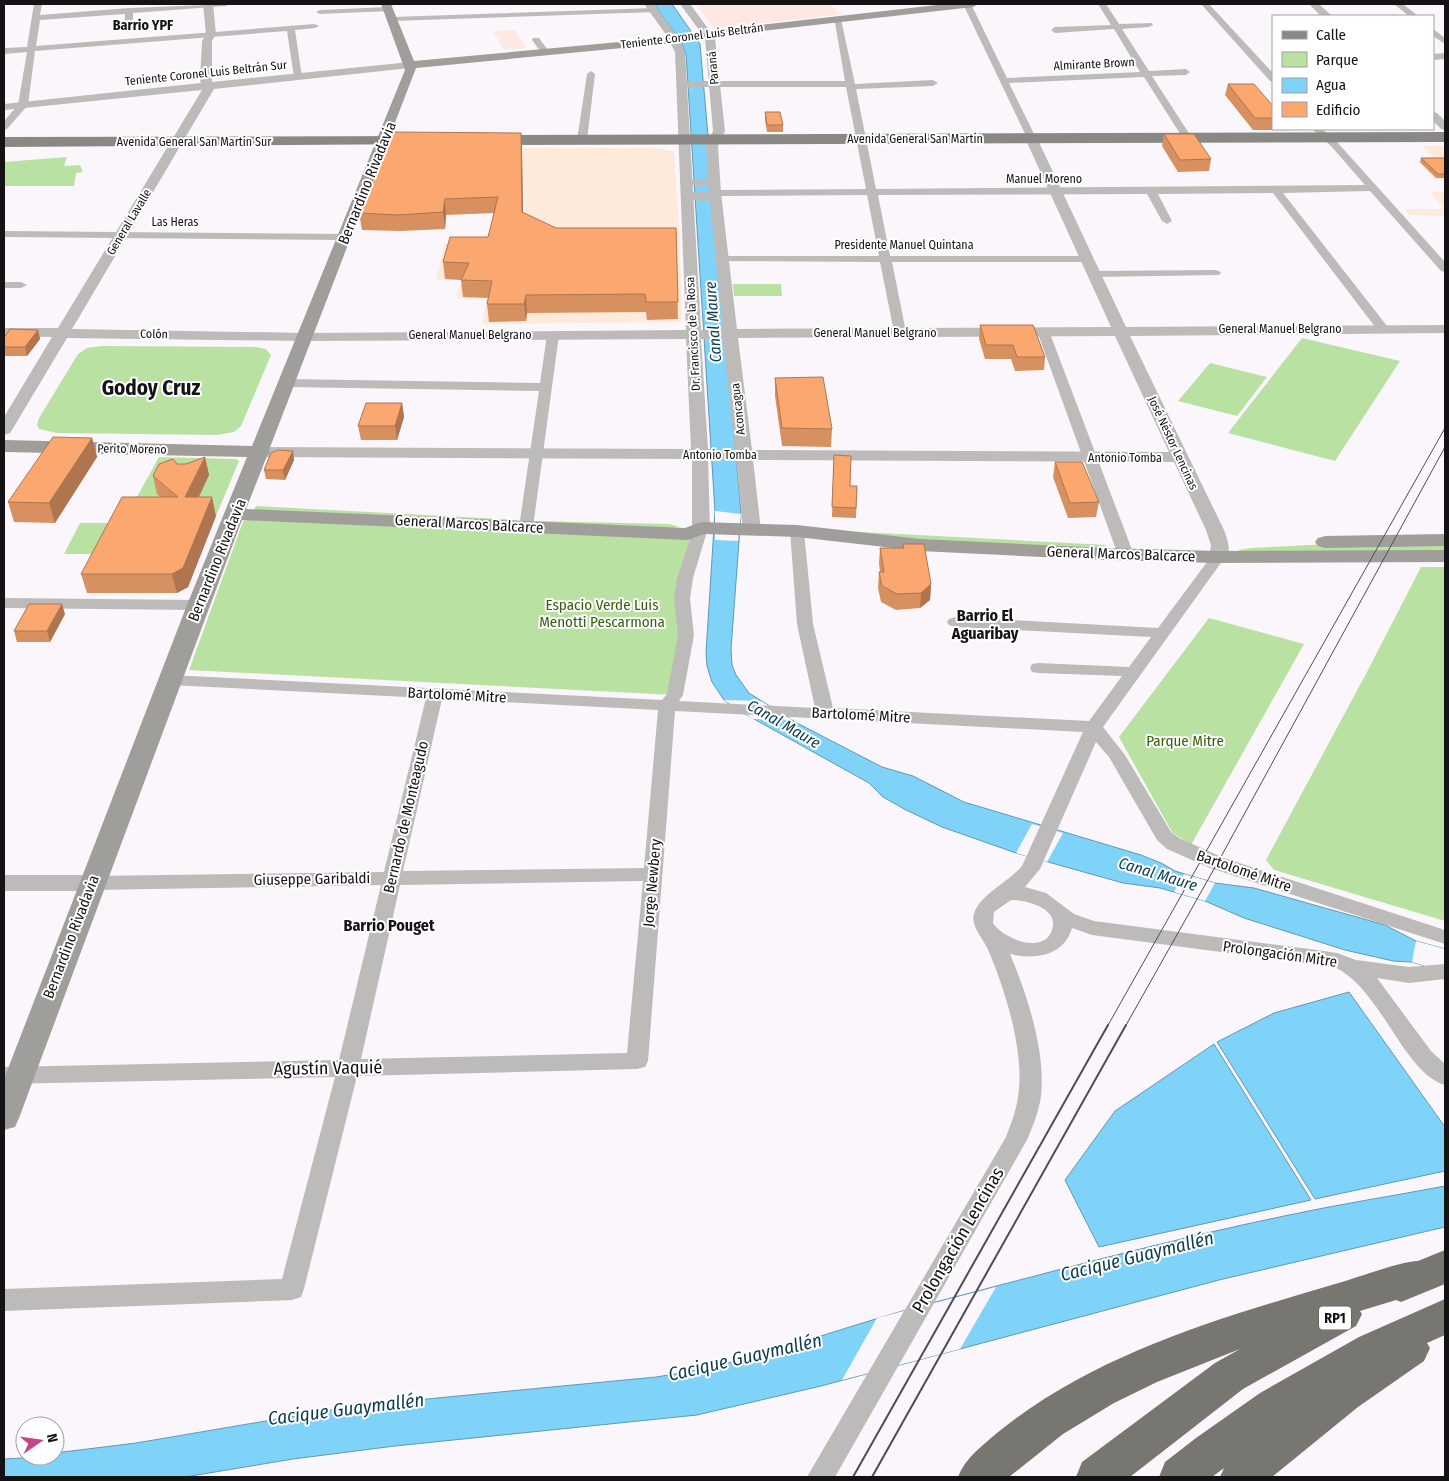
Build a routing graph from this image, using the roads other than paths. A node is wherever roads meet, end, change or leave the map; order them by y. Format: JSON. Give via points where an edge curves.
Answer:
{"nodes":[{"id":1,"x":113,"y":4,"type":"edge"},
{"id":2,"x":208,"y":4,"type":"edge"},
{"id":3,"x":226,"y":4,"type":"edge"},
{"id":4,"x":685,"y":4,"type":"edge"},
{"id":5,"x":967,"y":4,"type":"edge"},
{"id":6,"x":973,"y":4,"type":"edge"},
{"id":7,"x":1102,"y":4,"type":"edge"},
{"id":8,"x":1206,"y":4,"type":"edge"},
{"id":9,"x":1314,"y":4,"type":"edge"},
{"id":10,"x":1398,"y":4,"type":"edge"},
{"id":11,"x":652,"y":7,"type":"edge"},
{"id":12,"x":602,"y":8,"type":"edge"},
{"id":13,"x":128,"y":10,"type":"junction"},
{"id":14,"x":37,"y":11,"type":"edge"},
{"id":15,"x":389,"y":11,"type":"edge"},
{"id":16,"x":320,"y":12,"type":"dead end"},
{"id":17,"x":1326,"y":15,"type":"edge"},
{"id":18,"x":1413,"y":15,"type":"edge"},
{"id":19,"x":837,"y":19,"type":"junction"},
{"id":20,"x":1149,"y":25,"type":"dead end"},
{"id":21,"x":315,"y":26,"type":"dead end"},
{"id":22,"x":1116,"y":27,"type":"junction"},
{"id":23,"x":291,"y":28,"type":"junction"},
{"id":24,"x":129,"y":29,"type":"dead end"},
{"id":25,"x":1055,"y":30,"type":"dead end"},
{"id":26,"x":1434,"y":33,"type":"edge"},
{"id":27,"x":211,"y":34,"type":"junction"},
{"id":28,"x":708,"y":34,"type":"junction"},
{"id":29,"x":696,"y":36,"type":"joint"},
{"id":30,"x":677,"y":39,"type":"junction"},
{"id":31,"x":536,"y":40,"type":"dead end"},
{"id":32,"x":1445,"y":42,"type":"edge"},
{"id":33,"x":32,"y":49,"type":"junction"},
{"id":34,"x":4,"y":51,"type":"edge"},
{"id":35,"x":546,"y":53,"type":"junction"},
{"id":36,"x":410,"y":66,"type":"junction"},
{"id":37,"x":1186,"y":72,"type":"dead end"},
{"id":38,"x":592,"y":74,"type":"dead end"},
{"id":39,"x":1146,"y":74,"type":"junction"},
{"id":40,"x":298,"y":77,"type":"junction"},
{"id":41,"x":1272,"y":78,"type":"edge"},
{"id":42,"x":1004,"y":81,"type":"junction"},
{"id":43,"x":933,"y":83,"type":"dead end"},
{"id":44,"x":684,"y":84,"type":"junction"},
{"id":45,"x":709,"y":84,"type":"junction"},
{"id":46,"x":850,"y":85,"type":"junction"},
{"id":47,"x":209,"y":86,"type":"junction"},
{"id":48,"x":23,"y":105,"type":"junction"},
{"id":49,"x":4,"y":107,"type":"edge"},
{"id":50,"x":1434,"y":116,"type":"edge"},
{"id":51,"x":4,"y":127,"type":"edge"},
{"id":52,"x":1445,"y":127,"type":"edge"},
{"id":53,"x":1322,"y":133,"type":"edge"},
{"id":54,"x":1445,"y":137,"type":"edge"},
{"id":55,"x":1031,"y":138,"type":"junction"},
{"id":56,"x":1187,"y":138,"type":"junction"},
{"id":57,"x":860,"y":139,"type":"junction"},
{"id":58,"x":442,"y":140,"type":"edge"},
{"id":59,"x":472,"y":140,"type":"edge"},
{"id":60,"x":582,"y":140,"type":"junction"},
{"id":61,"x":687,"y":140,"type":"junction"},
{"id":62,"x":711,"y":140,"type":"junction"},
{"id":63,"x":385,"y":141,"type":"junction"},
{"id":64,"x":4,"y":142,"type":"edge"},
{"id":65,"x":178,"y":142,"type":"junction"},
{"id":66,"x":1374,"y":188,"type":"junction"},
{"id":67,"x":690,"y":189,"type":"junction"},
{"id":68,"x":1275,"y":189,"type":"junction"},
{"id":69,"x":714,"y":190,"type":"junction"},
{"id":70,"x":1151,"y":191,"type":"junction"},
{"id":71,"x":871,"y":192,"type":"junction"},
{"id":72,"x":1056,"y":192,"type":"junction"},
{"id":73,"x":1167,"y":221,"type":"dead end"},
{"id":74,"x":4,"y":234,"type":"edge"},
{"id":75,"x":122,"y":235,"type":"junction"},
{"id":76,"x":345,"y":237,"type":"junction"},
{"id":77,"x":722,"y":259,"type":"junction"},
{"id":78,"x":885,"y":259,"type":"junction"},
{"id":79,"x":1086,"y":259,"type":"junction"},
{"id":80,"x":1445,"y":269,"type":"edge"},
{"id":81,"x":1215,"y":273,"type":"dead end"},
{"id":82,"x":1092,"y":274,"type":"junction"},
{"id":83,"x":4,"y":285,"type":"edge"},
{"id":84,"x":21,"y":285,"type":"dead end"},
{"id":85,"x":1383,"y":329,"type":"junction"},
{"id":86,"x":1445,"y":329,"type":"edge"},
{"id":87,"x":1119,"y":330,"type":"junction"},
{"id":88,"x":1043,"y":331,"type":"junction"},
{"id":89,"x":4,"y":332,"type":"edge"},
{"id":90,"x":63,"y":332,"type":"junction"},
{"id":91,"x":900,"y":332,"type":"junction"},
{"id":92,"x":699,"y":334,"type":"junction"},
{"id":93,"x":727,"y":334,"type":"junction"},
{"id":94,"x":553,"y":335,"type":"junction"},
{"id":95,"x":305,"y":337,"type":"junction"},
{"id":96,"x":287,"y":384,"type":"junction"},
{"id":97,"x":545,"y":387,"type":"junction"},
{"id":98,"x":4,"y":430,"type":"edge"},
{"id":99,"x":4,"y":446,"type":"edge"},
{"id":100,"x":261,"y":452,"type":"junction"},
{"id":101,"x":536,"y":454,"type":"junction"},
{"id":102,"x":706,"y":455,"type":"junction"},
{"id":103,"x":739,"y":455,"type":"junction"},
{"id":104,"x":1180,"y":457,"type":"junction"},
{"id":105,"x":1091,"y":458,"type":"junction"},
{"id":106,"x":238,"y":508,"type":"junction"},
{"id":107,"x":527,"y":522,"type":"junction"},
{"id":108,"x":708,"y":528,"type":"junction"},
{"id":109,"x":746,"y":529,"type":"junction"},
{"id":110,"x":797,"y":532,"type":"junction"},
{"id":111,"x":1445,"y":540,"type":"edge"},
{"id":112,"x":1124,"y":548,"type":"junction"},
{"id":113,"x":1219,"y":551,"type":"junction"},
{"id":114,"x":1445,"y":556,"type":"edge"},
{"id":115,"x":4,"y":603,"type":"edge"},
{"id":116,"x":198,"y":605,"type":"junction"},
{"id":117,"x":955,"y":622,"type":"dead end"},
{"id":118,"x":1164,"y":633,"type":"junction"},
{"id":119,"x":1038,"y":668,"type":"dead end"},
{"id":120,"x":1135,"y":672,"type":"junction"},
{"id":121,"x":170,"y":680,"type":"junction"},
{"id":122,"x":435,"y":694,"type":"junction"},
{"id":123,"x":667,"y":705,"type":"junction"},
{"id":124,"x":825,"y":713,"type":"junction"},
{"id":125,"x":1094,"y":728,"type":"junction"},
{"id":126,"x":1032,"y":864,"type":"junction"},
{"id":127,"x":653,"y":874,"type":"junction"},
{"id":128,"x":392,"y":878,"type":"junction"},
{"id":129,"x":4,"y":882,"type":"edge"},
{"id":130,"x":92,"y":883,"type":"junction"},
{"id":131,"x":1000,"y":896,"type":"junction"},
{"id":132,"x":1044,"y":900,"type":"junction"},
{"id":133,"x":1059,"y":913,"type":"junction"},
{"id":134,"x":1092,"y":928,"type":"junction"},
{"id":135,"x":991,"y":935,"type":"junction"},
{"id":136,"x":1059,"y":937,"type":"junction"},
{"id":137,"x":1445,"y":937,"type":"edge"},
{"id":138,"x":1042,"y":948,"type":"junction"},
{"id":139,"x":1353,"y":967,"type":"junction"},
{"id":140,"x":1445,"y":971,"type":"edge"},
{"id":141,"x":1012,"y":986,"type":"junction"},
{"id":142,"x":637,"y":1061,"type":"joint"},
{"id":143,"x":348,"y":1068,"type":"junction"},
{"id":144,"x":12,"y":1076,"type":"edge"},
{"id":145,"x":1445,"y":1078,"type":"edge"},
{"id":146,"x":4,"y":1118,"type":"edge"},
{"id":147,"x":1431,"y":1272,"type":"edge"},
{"id":148,"x":4,"y":1300,"type":"edge"},
{"id":149,"x":1445,"y":1316,"type":"edge"},
{"id":150,"x":1445,"y":1327,"type":"edge"},
{"id":151,"x":820,"y":1477,"type":"edge"},
{"id":152,"x":979,"y":1477,"type":"edge"},
{"id":153,"x":1096,"y":1477,"type":"edge"},
{"id":154,"x":1180,"y":1477,"type":"edge"},
{"id":155,"x":1241,"y":1477,"type":"edge"}],
"edges":[{"from":1,"to":14,"type":"street"},
{"from":2,"to":3,"type":"street"},
{"from":2,"to":13,"type":"street"},
{"from":2,"to":27,"type":"street"},
{"from":4,"to":28,"type":"street","name":"Paraná"},
{"from":5,"to":6,"type":"main road","name":"Teniente Coronel Luis Beltrán"},
{"from":5,"to":19,"type":"main road","name":"Teniente Coronel Luis Beltrán"},
{"from":5,"to":42,"type":"street"},
{"from":7,"to":22,"type":"street"},
{"from":8,"to":41,"type":"street"},
{"from":9,"to":17,"type":"street"},
{"from":10,"to":18,"type":"street"},
{"from":11,"to":12,"type":"street"},
{"from":11,"to":30,"type":"street","name":"Dr. Francisco de la Rosa"},
{"from":12,"to":15,"type":"street"},
{"from":13,"to":14,"type":"street"},
{"from":13,"to":24,"type":"street"},
{"from":14,"to":33,"type":"street"},
{"from":15,"to":16,"type":"street"},
{"from":15,"to":36,"type":"main road"},
{"from":19,"to":28,"type":"main road","name":"Teniente Coronel Luis Beltrán"},
{"from":19,"to":46,"type":"street"},
{"from":20,"to":22,"type":"street"},
{"from":21,"to":23,"type":"street"},
{"from":22,"to":25,"type":"street"},
{"from":22,"to":39,"type":"street"},
{"from":23,"to":27,"type":"street"},
{"from":23,"to":40,"type":"street"},
{"from":26,"to":32,"type":"street"},
{"from":27,"to":33,"type":"street"},
{"from":27,"to":47,"type":"street","via":[[207,41],[205,80]]},
{"from":28,"to":29,"type":"main road","name":"Teniente Coronel Luis Beltrán"},
{"from":28,"to":45,"type":"street","name":"Paraná"},
{"from":29,"to":30,"type":"main road","name":"Teniente Coronel Luis Beltrán"},
{"from":30,"to":35,"type":"main road","name":"Teniente Coronel Luis Beltrán"},
{"from":30,"to":44,"type":"street","name":"Dr. Francisco de la Rosa"},
{"from":31,"to":35,"type":"street"},
{"from":33,"to":34,"type":"street"},
{"from":33,"to":48,"type":"street"},
{"from":35,"to":36,"type":"main road","name":"Teniente Coronel Luis Beltrán"},
{"from":36,"to":40,"type":"street","name":"Teniente Coronel Luis Beltrán Sur"},
{"from":36,"to":63,"type":"main road","name":"Bernardino Rivadavia","via":[[412,70]]},
{"from":37,"to":39,"type":"street","name":"Almirante Brown"},
{"from":38,"to":60,"type":"street"},
{"from":39,"to":42,"type":"street","name":"Almirante Brown"},
{"from":39,"to":56,"type":"street"},
{"from":40,"to":47,"type":"street","name":"Teniente Coronel Luis Beltrán Sur"},
{"from":42,"to":55,"type":"street"},
{"from":43,"to":46,"type":"street"},
{"from":44,"to":45,"type":"street"},
{"from":44,"to":61,"type":"street","name":"Dr. Francisco de la Rosa"},
{"from":45,"to":46,"type":"street"},
{"from":45,"to":62,"type":"street","name":"Paraná","via":[[719,131]]},
{"from":46,"to":57,"type":"street"},
{"from":47,"to":48,"type":"street","name":"Teniente Coronel Luis Beltrán Sur"},
{"from":47,"to":65,"type":"street","name":"General Lavalle"},
{"from":48,"to":49,"type":"street","name":"Teniente Coronel Luis Beltrán Sur"},
{"from":48,"to":51,"type":"street"},
{"from":50,"to":52,"type":"street"},
{"from":53,"to":54,"type":"main road","name":"Avenida General San Martín"},
{"from":53,"to":56,"type":"main road","name":"Avenida General San Martín"},
{"from":53,"to":66,"type":"street"},
{"from":55,"to":56,"type":"main road","name":"Avenida General San Martín"},
{"from":55,"to":57,"type":"main road","name":"Avenida General San Martín"},
{"from":55,"to":72,"type":"street","name":"José Néstor Lencinas"},
{"from":57,"to":62,"type":"main road","name":"Avenida General San Martín"},
{"from":57,"to":71,"type":"street"},
{"from":58,"to":63,"type":"main road"},
{"from":59,"to":60,"type":"main road","name":"Avenida General San Martín"},
{"from":60,"to":61,"type":"main road","name":"Avenida General San Martín"},
{"from":61,"to":62,"type":"main road","name":"Avenida General San Martín"},
{"from":61,"to":67,"type":"street","name":"Dr. Francisco de la Rosa"},
{"from":62,"to":69,"type":"street","name":"Aconcagua"},
{"from":63,"to":65,"type":"main road","name":"Avenida General San Martín Sur"},
{"from":63,"to":76,"type":"main road","name":"Bernardino Rivadavia"},
{"from":64,"to":65,"type":"main road","name":"Avenida General San Martín Sur"},
{"from":65,"to":75,"type":"street","name":"General Lavalle"},
{"from":66,"to":68,"type":"street","name":"Manuel Moreno"},
{"from":66,"to":80,"type":"street"},
{"from":67,"to":69,"type":"street","name":"Manuel Moreno"},
{"from":67,"to":92,"type":"street","name":"Dr. Francisco de la Rosa"},
{"from":68,"to":70,"type":"street","name":"Manuel Moreno"},
{"from":68,"to":85,"type":"street"},
{"from":69,"to":71,"type":"street","name":"Manuel Moreno"},
{"from":69,"to":77,"type":"street","name":"Aconcagua"},
{"from":70,"to":72,"type":"street","name":"Manuel Moreno"},
{"from":70,"to":73,"type":"street"},
{"from":71,"to":72,"type":"street","name":"Manuel Moreno"},
{"from":71,"to":78,"type":"street"},
{"from":72,"to":79,"type":"street","name":"José Néstor Lencinas"},
{"from":74,"to":75,"type":"street","name":"Las Heras"},
{"from":75,"to":76,"type":"street","name":"Las Heras"},
{"from":75,"to":90,"type":"street","name":"General Lavalle"},
{"from":76,"to":95,"type":"main road","name":"Bernardino Rivadavia"},
{"from":77,"to":78,"type":"street","name":"Presidente Manuel Quintana"},
{"from":77,"to":93,"type":"street","name":"Aconcagua"},
{"from":78,"to":79,"type":"street","name":"Presidente Manuel Quintana"},
{"from":78,"to":91,"type":"street"},
{"from":79,"to":82,"type":"street","name":"José Néstor Lencinas"},
{"from":81,"to":82,"type":"street"},
{"from":82,"to":87,"type":"street","name":"José Néstor Lencinas"},
{"from":83,"to":84,"type":"street"},
{"from":85,"to":86,"type":"street","name":"General Manuel Belgrano"},
{"from":85,"to":87,"type":"street","name":"General Manuel Belgrano"},
{"from":87,"to":88,"type":"street","name":"General Manuel Belgrano"},
{"from":87,"to":104,"type":"street","name":"José Néstor Lencinas"},
{"from":88,"to":91,"type":"street","name":"General Manuel Belgrano"},
{"from":88,"to":105,"type":"street"},
{"from":89,"to":90,"type":"street","name":"Colón"},
{"from":90,"to":95,"type":"street","name":"Colón"},
{"from":90,"to":98,"type":"street","name":"General Lavalle"},
{"from":91,"to":93,"type":"street","name":"General Manuel Belgrano"},
{"from":92,"to":93,"type":"street","name":"General Manuel Belgrano"},
{"from":92,"to":94,"type":"street","name":"General Manuel Belgrano"},
{"from":92,"to":102,"type":"street","name":"Dr. Francisco de la Rosa"},
{"from":93,"to":103,"type":"street","name":"Aconcagua"},
{"from":94,"to":95,"type":"street","name":"General Manuel Belgrano"},
{"from":94,"to":97,"type":"street"},
{"from":95,"to":96,"type":"main road","name":"Bernardino Rivadavia"},
{"from":96,"to":97,"type":"street"},
{"from":96,"to":100,"type":"main road","name":"Bernardino Rivadavia"},
{"from":97,"to":101,"type":"street"},
{"from":99,"to":100,"type":"main road","name":"Perito Moreno"},
{"from":100,"to":101,"type":"street","name":"Antonio Tomba"},
{"from":100,"to":106,"type":"main road","name":"Bernardino Rivadavia"},
{"from":101,"to":102,"type":"street","name":"Antonio Tomba"},
{"from":101,"to":107,"type":"street"},
{"from":102,"to":103,"type":"street","name":"Antonio Tomba"},
{"from":102,"to":108,"type":"street","name":"Dr. Francisco de la Rosa"},
{"from":103,"to":105,"type":"street","name":"Antonio Tomba"},
{"from":103,"to":109,"type":"street","name":"Aconcagua"},
{"from":104,"to":105,"type":"street","name":"Antonio Tomba"},
{"from":104,"to":113,"type":"street","name":"José Néstor Lencinas"},
{"from":105,"to":112,"type":"street"},
{"from":106,"to":107,"type":"main road","name":"General Marcos Balcarce"},
{"from":106,"to":116,"type":"main road","name":"Bernardino Rivadavia"},
{"from":107,"to":108,"type":"main road","name":"General Marcos Balcarce","via":[[688,534]]},
{"from":108,"to":109,"type":"main road","name":"General Marcos Balcarce"},
{"from":108,"to":123,"type":"street","via":[[683,590],[686,635],[675,696]]},
{"from":109,"to":110,"type":"main road","name":"General Marcos Balcarce"},
{"from":110,"to":112,"type":"main road","name":"General Marcos Balcarce","via":[[920,545]]},
{"from":110,"to":124,"type":"street","via":[[805,624]]},
{"from":111,"to":113,"type":"main road","name":"General Marcos Balcarce","via":[[1355,540]]},
{"from":112,"to":113,"type":"main road","name":"General Marcos Balcarce"},
{"from":113,"to":114,"type":"main road","name":"General Marcos Balcarce"},
{"from":113,"to":118,"type":"street"},
{"from":115,"to":116,"type":"street"},
{"from":116,"to":121,"type":"main road","name":"Bernardino Rivadavia"},
{"from":117,"to":118,"type":"street"},
{"from":118,"to":120,"type":"street"},
{"from":119,"to":120,"type":"street"},
{"from":120,"to":125,"type":"street"},
{"from":121,"to":122,"type":"street","name":"Bartolomé Mitre"},
{"from":121,"to":130,"type":"main road","name":"Bernardino Rivadavia"},
{"from":122,"to":123,"type":"street","name":"Bartolomé Mitre"},
{"from":122,"to":128,"type":"street","name":"Bernardo de Monteagudo"},
{"from":123,"to":124,"type":"street","name":"Bartolomé Mitre"},
{"from":123,"to":127,"type":"street","name":"Jorge Newbery"},
{"from":124,"to":125,"type":"street","name":"Bartolomé Mitre"},
{"from":125,"to":126,"type":"street"},
{"from":125,"to":137,"type":"street","name":"Bartolomé Mitre","via":[[1116,755],[1156,825],[1174,844],[1217,863]]},
{"from":126,"to":131,"type":"street","via":[[1017,884]]},
{"from":126,"to":132,"type":"street","via":[[1037,892]]},
{"from":127,"to":128,"type":"street","name":"Giuseppe Garibaldi"},
{"from":127,"to":142,"type":"street","name":"Jorge Newbery"},
{"from":128,"to":130,"type":"street","name":"Giuseppe Garibaldi"},
{"from":128,"to":143,"type":"street","name":"Bernardo de Monteagudo"},
{"from":129,"to":130,"type":"street"},
{"from":130,"to":144,"type":"main road","name":"Bernardino Rivadavia"},
{"from":131,"to":132,"type":"street","via":[[1022,893]]},
{"from":131,"to":135,"type":"street","via":[[986,906],[983,913]]},
{"from":132,"to":133,"type":"street"},
{"from":133,"to":134,"type":"street","via":[[1072,922]]},
{"from":133,"to":136,"type":"street","via":[[1062,930]]},
{"from":134,"to":136,"type":"street"},
{"from":134,"to":139,"type":"street","name":"Prolongación Mitre","via":[[1338,960]]},
{"from":135,"to":138,"type":"street","via":[[1009,946]]},
{"from":135,"to":141,"type":"street","name":"Prolongación Lencinas","via":[[1001,951]]},
{"from":136,"to":138,"type":"street"},
{"from":138,"to":141,"type":"street","via":[[1026,957],[1016,969]]},
{"from":139,"to":140,"type":"street","via":[[1409,975]]},
{"from":139,"to":145,"type":"street","name":"Prolongación Mitre","via":[[1367,979],[1423,1057]]},
{"from":141,"to":151,"type":"street","name":"Prolongación Lencinas","via":[[1029,1067],[1030,1092],[1024,1122]]},
{"from":142,"to":143,"type":"street","name":"Agustín Vaquié"},
{"from":143,"to":144,"type":"street","name":"Agustín Vaquié"},
{"from":143,"to":148,"type":"street","name":"Bernardo de Monteagudo","via":[[292,1289]]},
{"from":144,"to":146,"type":"main road","name":"Bernardino Rivadavia"},
{"from":147,"to":152,"type":"highway","via":[[1152,1364],[1057,1414]]},
{"from":147,"to":153,"type":"highway","number":"RP1","via":[[1312,1329],[1230,1376]]},
{"from":149,"to":154,"type":"highway","via":[[1360,1355],[1298,1390],[1246,1425]]},
{"from":150,"to":155,"type":"highway","via":[[1376,1370],[1317,1413]]}]}
